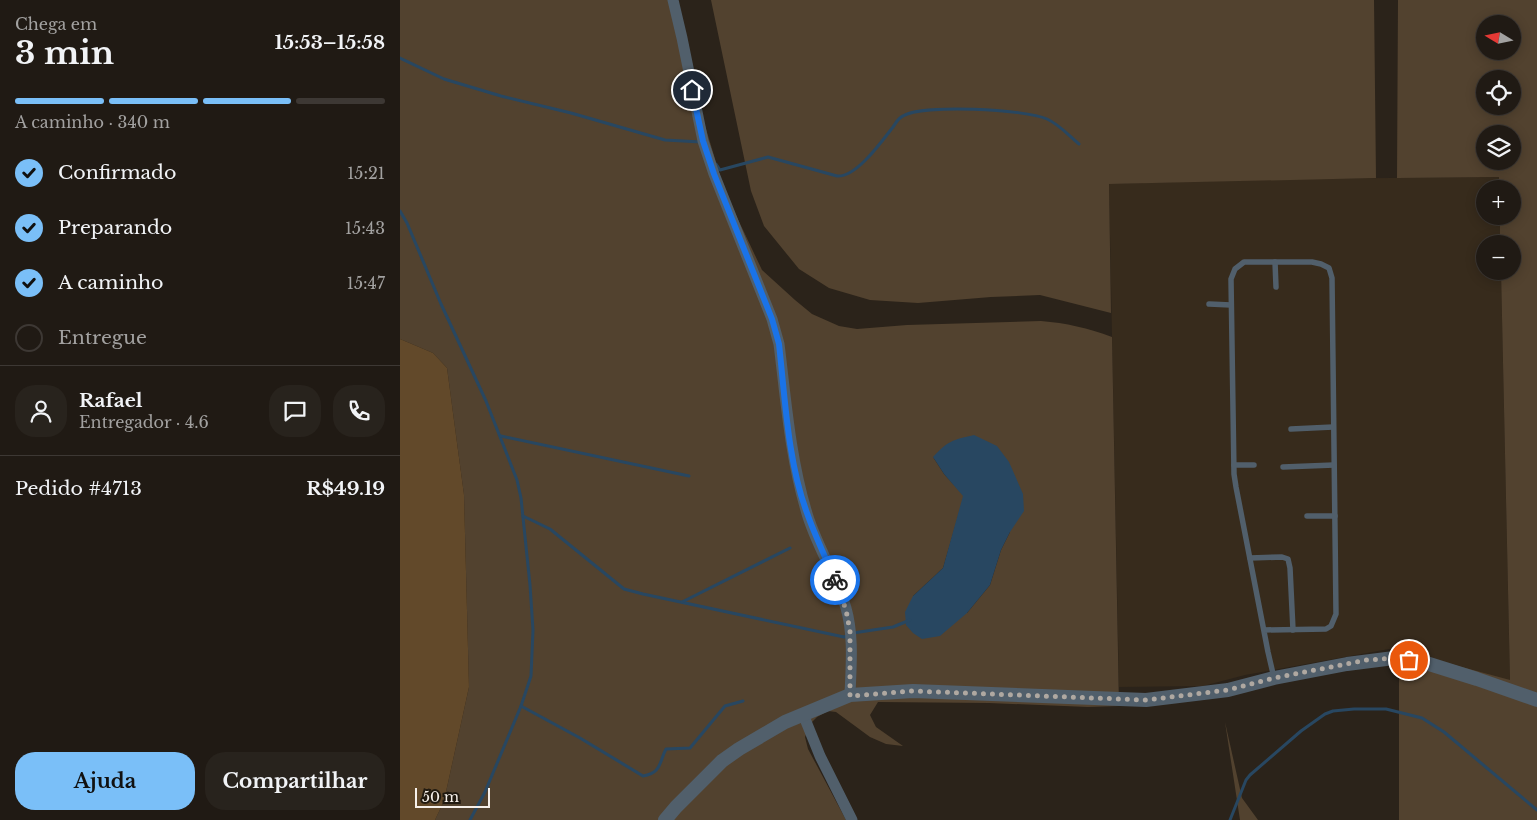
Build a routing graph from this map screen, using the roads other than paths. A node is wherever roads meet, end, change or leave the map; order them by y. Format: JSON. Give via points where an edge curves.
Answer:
{"nodes":[{"id":1,"x":673,"y":0,"type":"edge"},
{"id":2,"x":1276,"y":262,"type":"junction"},
{"id":3,"x":1276,"y":287,"type":"dead end"},
{"id":4,"x":1210,"y":304,"type":"dead end"},
{"id":5,"x":1231,"y":305,"type":"junction"},
{"id":6,"x":1333,"y":427,"type":"junction"},
{"id":7,"x":1291,"y":429,"type":"dead end"},
{"id":8,"x":1334,"y":464,"type":"junction"},
{"id":9,"x":1234,"y":465,"type":"junction"},
{"id":10,"x":1254,"y":465,"type":"dead end"},
{"id":11,"x":1283,"y":467,"type":"dead end"},
{"id":12,"x":1307,"y":516,"type":"dead end"},
{"id":13,"x":1335,"y":516,"type":"junction"},
{"id":14,"x":1250,"y":558,"type":"junction"},
{"id":15,"x":1264,"y":630,"type":"junction"},
{"id":16,"x":1293,"y":630,"type":"junction"},
{"id":17,"x":1274,"y":678,"type":"junction"},
{"id":18,"x":850,"y":696,"type":"junction"},
{"id":19,"x":1537,"y":700,"type":"edge"},
{"id":20,"x":803,"y":714,"type":"junction"},
{"id":21,"x":665,"y":820,"type":"edge"},
{"id":22,"x":852,"y":820,"type":"edge"}],
"edges":[{"from":1,"to":18,"type":"street","via":[[703,141],[777,333],[800,490],[846,610],[852,656]]},
{"from":2,"to":3,"type":"lane"},
{"from":2,"to":5,"type":"lane","via":[[1248,262],[1238,266],[1232,279]]},
{"from":2,"to":6,"type":"lane","via":[[1317,263],[1326,266],[1331,273]]},
{"from":4,"to":5,"type":"lane"},
{"from":5,"to":9,"type":"lane"},
{"from":6,"to":7,"type":"lane"},
{"from":6,"to":8,"type":"lane"},
{"from":8,"to":11,"type":"lane"},
{"from":8,"to":13,"type":"lane"},
{"from":9,"to":10,"type":"lane"},
{"from":9,"to":14,"type":"lane"},
{"from":12,"to":13,"type":"lane"},
{"from":13,"to":16,"type":"lane","via":[[1334,621],[1326,629]]},
{"from":14,"to":15,"type":"lane"},
{"from":14,"to":16,"type":"lane","via":[[1288,559]]},
{"from":15,"to":16,"type":"lane"},
{"from":15,"to":17,"type":"lane"},
{"from":17,"to":18,"type":"street","via":[[1228,690],[1146,700],[913,691]]},
{"from":17,"to":19,"type":"street","via":[[1394,658],[1426,663]]},
{"from":18,"to":20,"type":"street"},
{"from":20,"to":21,"type":"street","via":[[722,761]]},
{"from":20,"to":22,"type":"street"}]}
